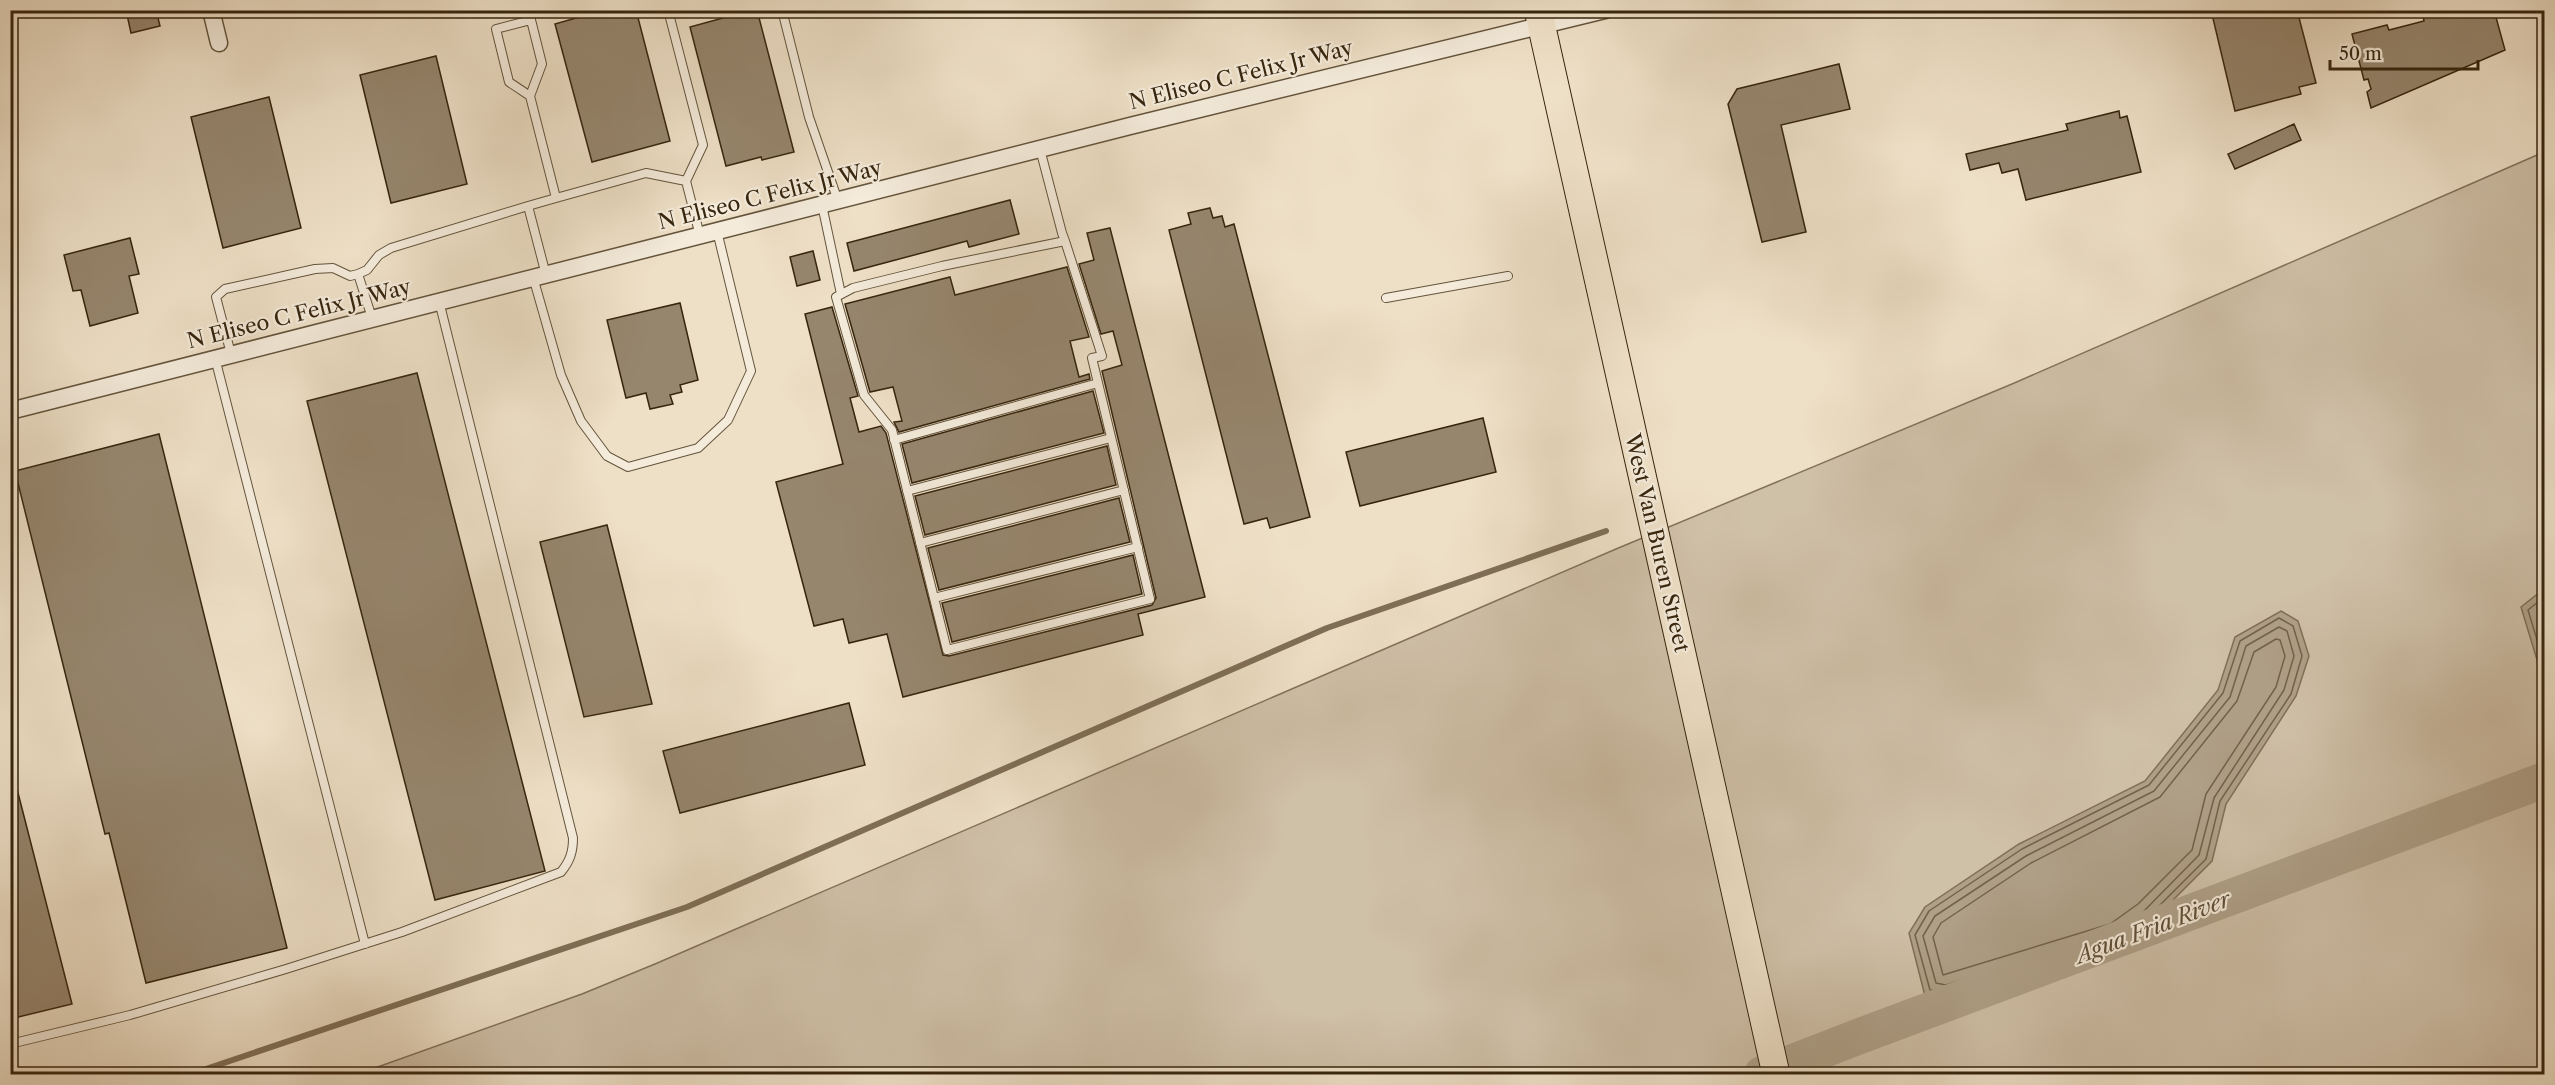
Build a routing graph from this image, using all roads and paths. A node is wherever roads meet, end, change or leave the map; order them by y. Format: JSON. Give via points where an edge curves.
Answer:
{"nodes":[{"id":1,"x":212,"y":10,"type":"edge"},
{"id":2,"x":668,"y":10,"type":"edge"},
{"id":3,"x":782,"y":10,"type":"edge"},
{"id":4,"x":1605,"y":10,"type":"edge"},
{"id":5,"x":1540,"y":18,"type":"edge"},
{"id":6,"x":219,"y":43,"type":"dead end"},
{"id":7,"x":530,"y":96,"type":"junction"},
{"id":8,"x":1040,"y":149,"type":"junction"},
{"id":9,"x":686,"y":181,"type":"junction"},
{"id":10,"x":556,"y":198,"type":"junction"},
{"id":11,"x":830,"y":203,"type":"junction"},
{"id":12,"x":528,"y":206,"type":"junction"},
{"id":13,"x":717,"y":231,"type":"junction"},
{"id":14,"x":700,"y":236,"type":"junction"},
{"id":15,"x":1065,"y":241,"type":"junction"},
{"id":16,"x":358,"y":274,"type":"junction"},
{"id":17,"x":540,"y":276,"type":"junction"},
{"id":18,"x":1508,"y":276,"type":"dead end"},
{"id":19,"x":842,"y":294,"type":"junction"},
{"id":20,"x":1386,"y":297,"type":"dead end"},
{"id":21,"x":439,"y":301,"type":"junction"},
{"id":22,"x":372,"y":318,"type":"junction"},
{"id":23,"x":231,"y":354,"type":"junction"},
{"id":24,"x":214,"y":358,"type":"junction"},
{"id":25,"x":1098,"y":383,"type":"junction"},
{"id":26,"x":10,"y":411,"type":"edge"},
{"id":27,"x":1111,"y":438,"type":"junction"},
{"id":28,"x":894,"y":440,"type":"junction"},
{"id":29,"x":1124,"y":490,"type":"junction"},
{"id":30,"x":907,"y":491,"type":"junction"},
{"id":31,"x":920,"y":543,"type":"junction"},
{"id":32,"x":1138,"y":547,"type":"junction"},
{"id":33,"x":934,"y":598,"type":"junction"},
{"id":34,"x":365,"y":944,"type":"junction"},
{"id":35,"x":10,"y":1044,"type":"edge"},
{"id":36,"x":1776,"y":1074,"type":"edge"}],
"edges":[{"from":1,"to":6,"type":"street"},
{"from":2,"to":9,"type":"lane","via":[[702,144]]},
{"from":3,"to":11,"type":"lane"},
{"from":4,"to":5,"type":"street","name":"N Eliseo C Felix Jr Way"},
{"from":5,"to":8,"type":"street","name":"N Eliseo C Felix Jr Way","via":[[1390,61]]},
{"from":5,"to":36,"type":"main road","name":"West Van Buren Street"},
{"from":7,"to":7,"type":"lane","via":[[509,82],[496,28],[531,20],[542,64]]},
{"from":7,"to":10,"type":"lane"},
{"from":8,"to":11,"type":"street","name":"N Eliseo C Felix Jr Way"},
{"from":8,"to":15,"type":"lane"},
{"from":9,"to":10,"type":"lane","via":[[646,173]]},
{"from":9,"to":14,"type":"lane"},
{"from":10,"to":12,"type":"lane"},
{"from":11,"to":13,"type":"street","name":"N Eliseo C Felix Jr Way"},
{"from":11,"to":19,"type":"lane"},
{"from":12,"to":16,"type":"lane","via":[[391,248]]},
{"from":12,"to":17,"type":"lane"},
{"from":13,"to":14,"type":"street","name":"N Eliseo C Felix Jr Way"},
{"from":13,"to":17,"type":"lane","via":[[751,371],[728,420],[698,448],[628,467],[607,456],[581,422],[561,375]]},
{"from":14,"to":17,"type":"street","name":"N Eliseo C Felix Jr Way"},
{"from":15,"to":19,"type":"lane","via":[[942,266]]},
{"from":15,"to":25,"type":"lane","via":[[1102,356],[1092,358]]},
{"from":16,"to":22,"type":"lane"},
{"from":16,"to":23,"type":"lane","via":[[350,276],[333,268],[315,269],[225,290],[216,297]]},
{"from":17,"to":21,"type":"street","name":"N Eliseo C Felix Jr Way"},
{"from":18,"to":20,"type":"lane"},
{"from":19,"to":28,"type":"lane","via":[[836,297],[864,395],[892,430]]},
{"from":21,"to":22,"type":"street","name":"N Eliseo C Felix Jr Way"},
{"from":21,"to":34,"type":"lane","via":[[573,838],[573,851],[561,872]]},
{"from":22,"to":23,"type":"street","name":"N Eliseo C Felix Jr Way"},
{"from":23,"to":24,"type":"street","name":"N Eliseo C Felix Jr Way"},
{"from":24,"to":26,"type":"street","name":"N Eliseo C Felix Jr Way"},
{"from":24,"to":34,"type":"lane"},
{"from":25,"to":27,"type":"lane"},
{"from":25,"to":28,"type":"lane"},
{"from":27,"to":29,"type":"lane"},
{"from":27,"to":30,"type":"lane"},
{"from":28,"to":30,"type":"lane"},
{"from":29,"to":31,"type":"lane"},
{"from":29,"to":32,"type":"lane"},
{"from":30,"to":31,"type":"lane"},
{"from":31,"to":33,"type":"lane"},
{"from":32,"to":33,"type":"lane"},
{"from":32,"to":33,"type":"lane","via":[[1150,599],[947,650]]},
{"from":34,"to":35,"type":"lane","via":[[141,1012]]}]}
